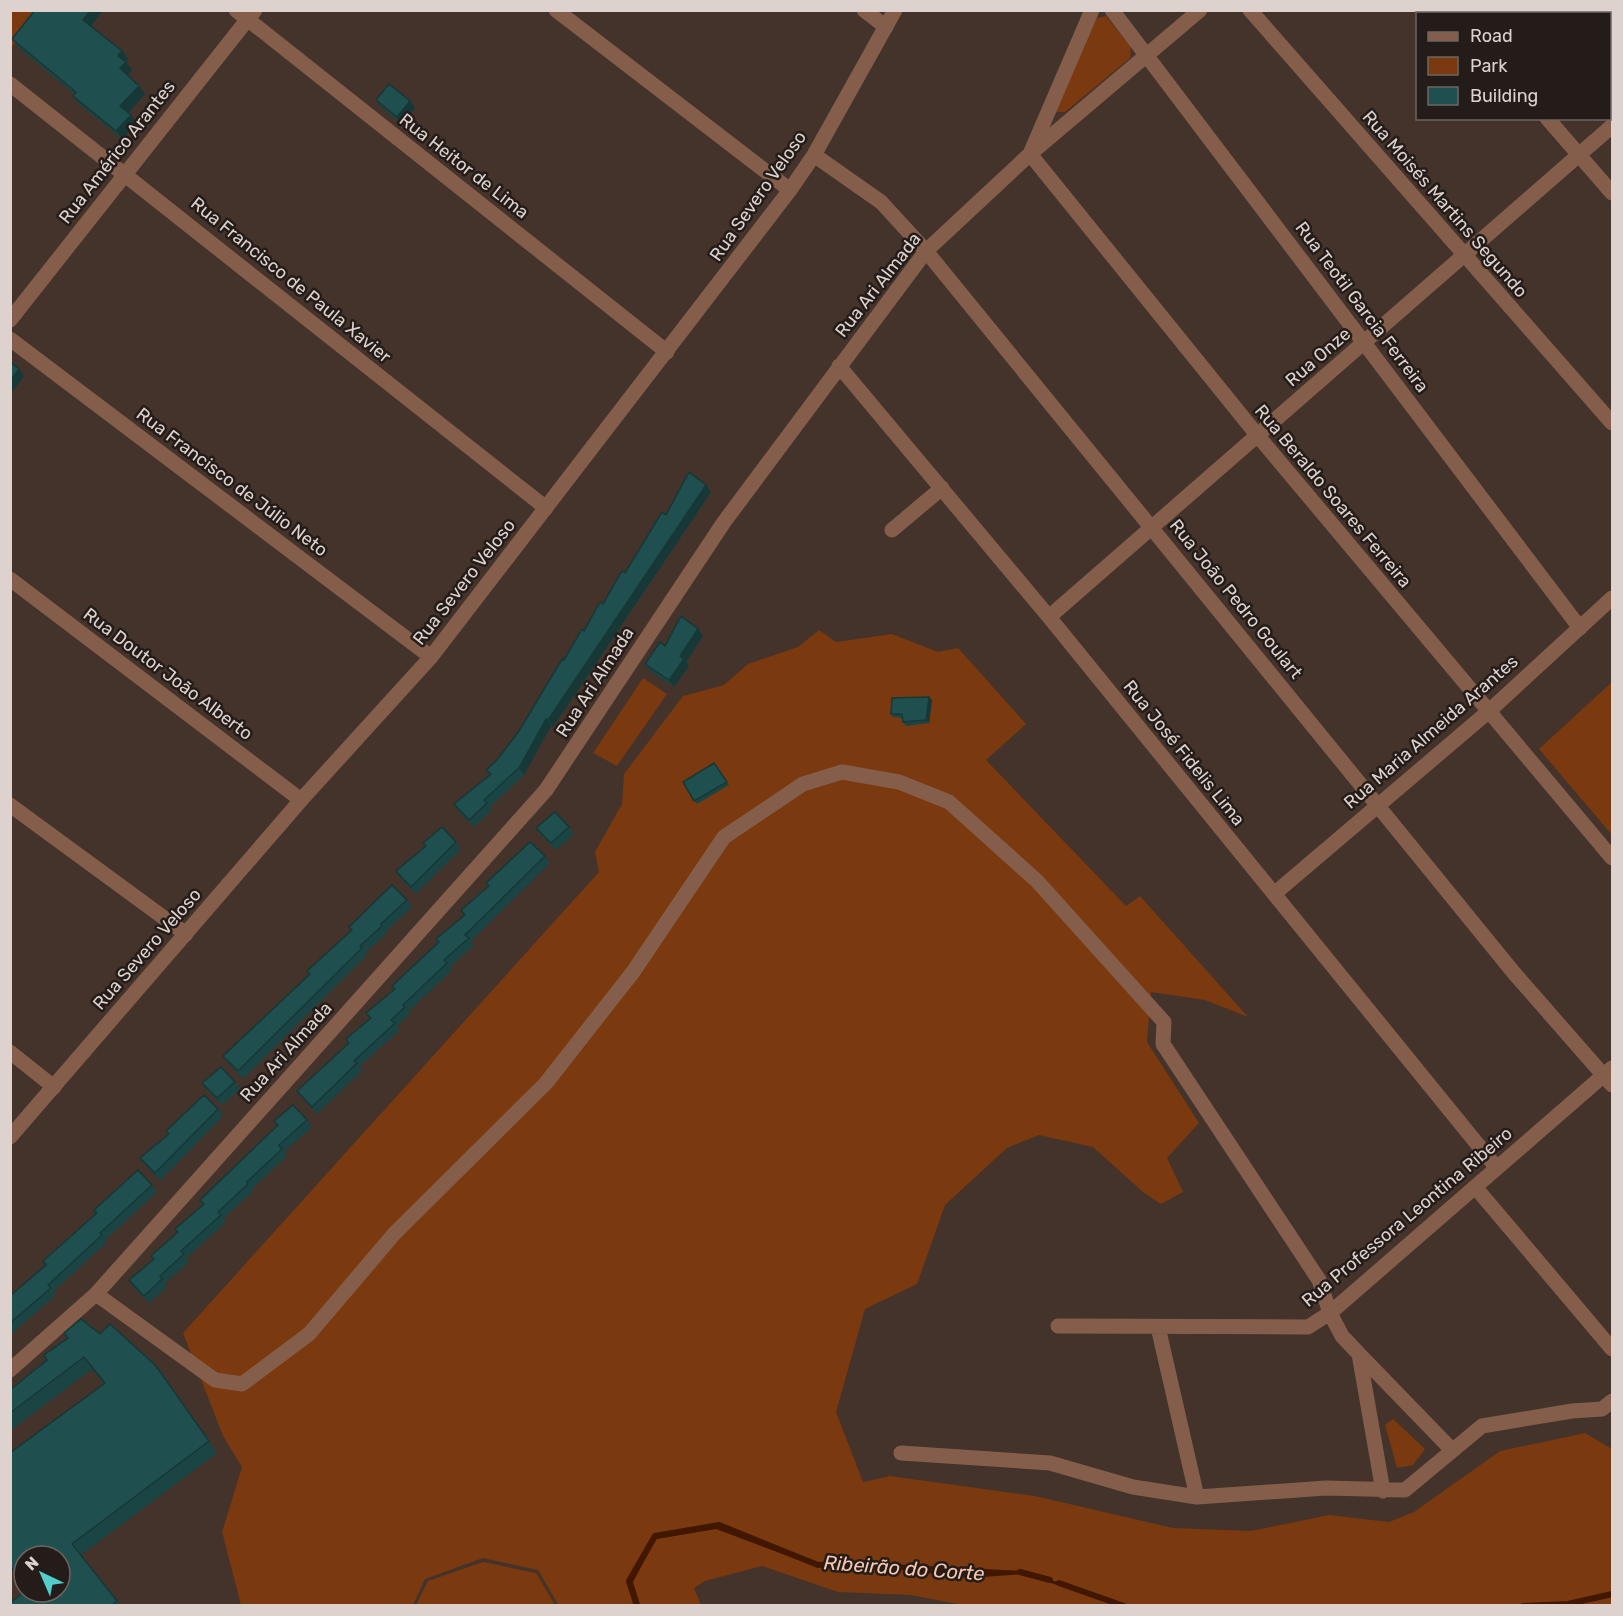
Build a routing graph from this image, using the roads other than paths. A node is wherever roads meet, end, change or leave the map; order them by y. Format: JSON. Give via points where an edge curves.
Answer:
{"nodes":[{"id":1,"x":555,"y":10,"type":"edge"},
{"id":2,"x":864,"y":10,"type":"edge"},
{"id":3,"x":896,"y":10,"type":"edge"},
{"id":4,"x":1092,"y":10,"type":"edge"},
{"id":5,"x":1112,"y":10,"type":"edge"},
{"id":6,"x":1200,"y":10,"type":"edge"},
{"id":7,"x":1250,"y":10,"type":"edge"},
{"id":8,"x":246,"y":14,"type":"edge"},
{"id":9,"x":886,"y":27,"type":"junction"},
{"id":10,"x":1148,"y":55,"type":"junction"},
{"id":11,"x":10,"y":84,"type":"edge"},
{"id":12,"x":1549,"y":120,"type":"edge"},
{"id":13,"x":1612,"y":126,"type":"edge"},
{"id":14,"x":1030,"y":154,"type":"junction"},
{"id":15,"x":814,"y":155,"type":"junction"},
{"id":16,"x":1579,"y":156,"type":"junction"},
{"id":17,"x":125,"y":172,"type":"junction"},
{"id":18,"x":790,"y":190,"type":"junction"},
{"id":19,"x":1612,"y":193,"type":"edge"},
{"id":20,"x":926,"y":251,"type":"junction"},
{"id":21,"x":1464,"y":256,"type":"junction"},
{"id":22,"x":10,"y":320,"type":"edge"},
{"id":23,"x":10,"y":339,"type":"edge"},
{"id":24,"x":1364,"y":344,"type":"junction"},
{"id":25,"x":667,"y":352,"type":"junction"},
{"id":26,"x":839,"y":366,"type":"junction"},
{"id":27,"x":1612,"y":423,"type":"edge"},
{"id":28,"x":1258,"y":436,"type":"junction"},
{"id":29,"x":942,"y":488,"type":"junction"},
{"id":30,"x":546,"y":508,"type":"junction"},
{"id":31,"x":1153,"y":527,"type":"junction"},
{"id":32,"x":892,"y":530,"type":"dead end"},
{"id":33,"x":10,"y":579,"type":"edge"},
{"id":34,"x":1612,"y":598,"type":"edge"},
{"id":35,"x":1049,"y":617,"type":"junction"},
{"id":36,"x":1580,"y":628,"type":"junction"},
{"id":37,"x":431,"y":657,"type":"junction"},
{"id":38,"x":1488,"y":712,"type":"junction"},
{"id":39,"x":301,"y":800,"type":"junction"},
{"id":40,"x":1378,"y":803,"type":"junction"},
{"id":41,"x":10,"y":805,"type":"edge"},
{"id":42,"x":1612,"y":858,"type":"edge"},
{"id":43,"x":1274,"y":894,"type":"junction"},
{"id":44,"x":186,"y":934,"type":"junction"},
{"id":45,"x":10,"y":1052,"type":"edge"},
{"id":46,"x":1610,"y":1076,"type":"edge"},
{"id":47,"x":54,"y":1087,"type":"junction"},
{"id":48,"x":10,"y":1137,"type":"edge"},
{"id":49,"x":1496,"y":1167,"type":"junction"},
{"id":50,"x":1476,"y":1188,"type":"junction"},
{"id":51,"x":96,"y":1294,"type":"junction"},
{"id":52,"x":1330,"y":1313,"type":"junction"},
{"id":53,"x":1058,"y":1326,"type":"dead end"},
{"id":54,"x":1158,"y":1327,"type":"junction"},
{"id":55,"x":1612,"y":1349,"type":"edge"},
{"id":56,"x":1359,"y":1354,"type":"junction"},
{"id":57,"x":10,"y":1370,"type":"edge"},
{"id":58,"x":1612,"y":1401,"type":"edge"},
{"id":59,"x":1452,"y":1450,"type":"junction"},
{"id":60,"x":901,"y":1453,"type":"dead end"},
{"id":61,"x":1383,"y":1491,"type":"junction"},
{"id":62,"x":1197,"y":1497,"type":"junction"}],
"edges":[{"from":1,"to":18,"type":"street"},
{"from":2,"to":9,"type":"street"},
{"from":3,"to":9,"type":"street","name":"Rua Severo Veloso"},
{"from":4,"to":14,"type":"street"},
{"from":5,"to":10,"type":"street","name":"Rua Teotil Garcia Ferreira"},
{"from":6,"to":10,"type":"street","name":"Rua Ari Almada"},
{"from":7,"to":21,"type":"street","name":"Rua Moisés Martins Segundo"},
{"from":8,"to":17,"type":"street","name":"Rua Américo Arantes"},
{"from":8,"to":25,"type":"street","name":"Rua Heitor de Lima"},
{"from":9,"to":15,"type":"street","name":"Rua Severo Veloso"},
{"from":10,"to":14,"type":"street","name":"Rua Ari Almada"},
{"from":10,"to":24,"type":"street","name":"Rua Teotil Garcia Ferreira"},
{"from":11,"to":17,"type":"street","name":"Rua Francisco de Paula Xavier"},
{"from":12,"to":16,"type":"street"},
{"from":13,"to":16,"type":"street","name":"Rua Onze"},
{"from":14,"to":20,"type":"street","name":"Rua Ari Almada"},
{"from":14,"to":28,"type":"street","name":"Rua Beraldo Soares Ferreira"},
{"from":15,"to":18,"type":"street","name":"Rua Severo Veloso"},
{"from":15,"to":20,"type":"street","name":"Rua João Pedro Goulart","via":[[881,202]]},
{"from":16,"to":19,"type":"street"},
{"from":16,"to":21,"type":"street","name":"Rua Onze"},
{"from":17,"to":22,"type":"street","name":"Rua Américo Arantes"},
{"from":17,"to":30,"type":"street","name":"Rua Francisco de Paula Xavier"},
{"from":18,"to":25,"type":"street","name":"Rua Severo Veloso"},
{"from":20,"to":26,"type":"street","name":"Rua Ari Almada"},
{"from":20,"to":31,"type":"street","name":"Rua João Pedro Goulart"},
{"from":21,"to":24,"type":"street","name":"Rua Onze"},
{"from":21,"to":27,"type":"street","name":"Rua Moisés Martins Segundo"},
{"from":23,"to":37,"type":"street","name":"Rua Francisco de Júlio Neto"},
{"from":24,"to":28,"type":"street","name":"Rua Onze"},
{"from":24,"to":36,"type":"street","name":"Rua Teotil Garcia Ferreira"},
{"from":25,"to":30,"type":"street","name":"Rua Severo Veloso"},
{"from":26,"to":29,"type":"street","name":"Rua José Fidelis Lima"},
{"from":26,"to":51,"type":"street","name":"Rua Ari Almada","via":[[724,522],[546,790]]},
{"from":28,"to":31,"type":"street","name":"Rua Onze"},
{"from":28,"to":38,"type":"street","name":"Rua Beraldo Soares Ferreira"},
{"from":29,"to":32,"type":"street"},
{"from":29,"to":35,"type":"street","name":"Rua José Fidelis Lima"},
{"from":30,"to":37,"type":"street","name":"Rua Severo Veloso"},
{"from":31,"to":35,"type":"street","name":"Rua Onze"},
{"from":31,"to":40,"type":"street","name":"Rua João Pedro Goulart"},
{"from":33,"to":39,"type":"street","name":"Rua Doutor João Alberto"},
{"from":34,"to":36,"type":"street","name":"Rua Maria Almeida Arantes"},
{"from":35,"to":43,"type":"street","name":"Rua José Fidelis Lima"},
{"from":36,"to":38,"type":"street","name":"Rua Maria Almeida Arantes"},
{"from":37,"to":39,"type":"street","name":"Rua Severo Veloso"},
{"from":38,"to":40,"type":"street","name":"Rua Maria Almeida Arantes"},
{"from":38,"to":42,"type":"street","name":"Rua Beraldo Soares Ferreira"},
{"from":39,"to":44,"type":"street","name":"Rua Severo Veloso"},
{"from":40,"to":43,"type":"street","name":"Rua Maria Almeida Arantes"},
{"from":40,"to":46,"type":"street","name":"Rua João Pedro Goulart","via":[[1514,973]]},
{"from":41,"to":44,"type":"street"},
{"from":43,"to":49,"type":"street","name":"Rua José Fidelis Lima"},
{"from":44,"to":47,"type":"street","name":"Rua Severo Veloso"},
{"from":45,"to":47,"type":"street"},
{"from":46,"to":49,"type":"street","name":"Rua Professora Leontina Ribeiro"},
{"from":47,"to":48,"type":"street","name":"Rua Severo Veloso"},
{"from":49,"to":50,"type":"street","name":"Rua Professora Leontina Ribeiro"},
{"from":50,"to":52,"type":"street","name":"Rua Professora Leontina Ribeiro"},
{"from":50,"to":55,"type":"street"},
{"from":51,"to":52,"type":"street","via":[[215,1380],[242,1384],[309,1334],[394,1234],[546,1083],[633,972],[724,837],[803,784],[842,772],[899,782],[949,802],[1037,881],[1148,1004],[1164,1022],[1163,1044],[1319,1280]]},
{"from":51,"to":57,"type":"street","name":"Rua Ari Almada"},
{"from":52,"to":54,"type":"street","name":"Rua Professora Leontina Ribeiro","via":[[1308,1327]]},
{"from":52,"to":56,"type":"street","via":[[1342,1336]]},
{"from":53,"to":54,"type":"street","name":"Rua Professora Leontina Ribeiro"},
{"from":54,"to":62,"type":"street"},
{"from":56,"to":59,"type":"street"},
{"from":56,"to":61,"type":"street"},
{"from":58,"to":59,"type":"street","via":[[1602,1409],[1482,1426]]},
{"from":59,"to":61,"type":"street","via":[[1405,1490]]},
{"from":60,"to":62,"type":"street","via":[[1050,1462],[1133,1487]]},
{"from":61,"to":62,"type":"street","via":[[1326,1488]]}]}
